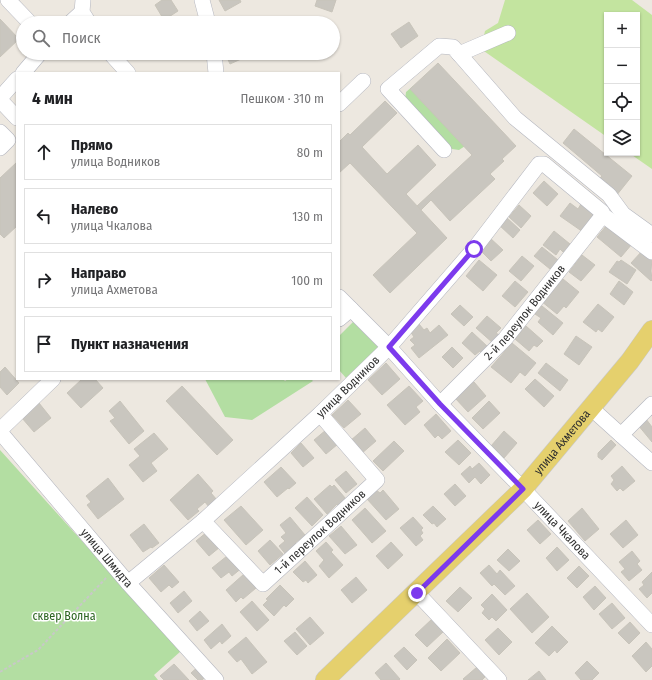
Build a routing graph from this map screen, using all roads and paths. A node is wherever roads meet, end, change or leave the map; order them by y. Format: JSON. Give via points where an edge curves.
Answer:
{"nodes":[{"id":1,"x":8,"y":0,"type":"edge"},
{"id":2,"x":202,"y":0,"type":"edge"},
{"id":3,"x":23,"y":16,"type":"edge"},
{"id":4,"x":206,"y":16,"type":"edge"},
{"id":5,"x":508,"y":33,"type":"dead end"},
{"id":6,"x":459,"y":54,"type":"junction"},
{"id":7,"x":34,"y":60,"type":"edge"},
{"id":8,"x":116,"y":60,"type":"edge"},
{"id":9,"x":215,"y":60,"type":"edge"},
{"id":10,"x":24,"y":72,"type":"edge"},
{"id":11,"x":127,"y":72,"type":"edge"},
{"id":12,"x":216,"y":72,"type":"edge"},
{"id":13,"x":16,"y":80,"type":"edge"},
{"id":14,"x":363,"y":81,"type":"dead end"},
{"id":15,"x":0,"y":99,"type":"edge"},
{"id":16,"x":340,"y":103,"type":"edge"},
{"id":17,"x":16,"y":117,"type":"edge"},
{"id":18,"x":0,"y":132,"type":"edge"},
{"id":19,"x":0,"y":148,"type":"edge"},
{"id":20,"x":444,"y":150,"type":"dead end"},
{"id":21,"x":603,"y":215,"type":"junction"},
{"id":22,"x":652,"y":235,"type":"edge"},
{"id":23,"x":652,"y":252,"type":"edge"},
{"id":24,"x":340,"y":298,"type":"edge"},
{"id":25,"x":351,"y":309,"type":"junction"},
{"id":26,"x":340,"y":318,"type":"edge"},
{"id":27,"x":652,"y":330,"type":"edge"},
{"id":28,"x":389,"y":347,"type":"junction"},
{"id":29,"x":52,"y":380,"type":"edge"},
{"id":30,"x":440,"y":404,"type":"junction"},
{"id":31,"x":652,"y":404,"type":"edge"},
{"id":32,"x":591,"y":408,"type":"junction"},
{"id":33,"x":320,"y":414,"type":"junction"},
{"id":34,"x":0,"y":431,"type":"edge"},
{"id":35,"x":621,"y":435,"type":"junction"},
{"id":36,"x":652,"y":463,"type":"edge"},
{"id":37,"x":523,"y":489,"type":"junction"},
{"id":38,"x":203,"y":521,"type":"junction"},
{"id":39,"x":115,"y":568,"type":"junction"},
{"id":40,"x":128,"y":584,"type":"junction"},
{"id":41,"x":417,"y":593,"type":"junction"},
{"id":42,"x":652,"y":625,"type":"edge"},
{"id":43,"x":0,"y":672,"type":"edge"},
{"id":44,"x":216,"y":680,"type":"edge"},
{"id":45,"x":325,"y":680,"type":"edge"},
{"id":46,"x":499,"y":680,"type":"edge"}],
"edges":[{"from":1,"to":3,"type":"street"},
{"from":2,"to":4,"type":"street"},
{"from":5,"to":6,"type":"street"},
{"from":6,"to":20,"type":"street","via":[[453,47],[439,46],[388,89]]},
{"from":6,"to":22,"type":"street","via":[[515,118],[609,195],[622,214]]},
{"from":7,"to":10,"type":"street"},
{"from":8,"to":11,"type":"street"},
{"from":9,"to":12,"type":"street"},
{"from":13,"to":15,"type":"street"},
{"from":14,"to":16,"type":"street"},
{"from":15,"to":17,"type":"street"},
{"from":18,"to":19,"type":"street","via":[[8,140]]},
{"from":21,"to":23,"type":"street"},
{"from":21,"to":28,"type":"street","name":"улица Водников","via":[[544,164],[539,164],[474,249]]},
{"from":21,"to":30,"type":"street","name":"2-й переулок Водников","via":[[505,339]]},
{"from":24,"to":25,"type":"street","name":"улица Чкалова"},
{"from":25,"to":26,"type":"street"},
{"from":25,"to":28,"type":"street","name":"улица Чкалова"},
{"from":27,"to":32,"type":"main road","name":"улица Ахметова"},
{"from":28,"to":30,"type":"street","name":"улица Чкалова"},
{"from":28,"to":33,"type":"street","name":"улица Водников"},
{"from":29,"to":34,"type":"street"},
{"from":30,"to":37,"type":"street","name":"улица Чкалова"},
{"from":31,"to":35,"type":"street"},
{"from":32,"to":35,"type":"street"},
{"from":32,"to":37,"type":"main road","name":"улица Ахметова"},
{"from":33,"to":38,"type":"street","name":"улица Водников"},
{"from":33,"to":38,"type":"street","name":"1-й переулок Водников","via":[[377,480],[263,584]]},
{"from":34,"to":39,"type":"street","name":"улица Шмидта"},
{"from":35,"to":36,"type":"street"},
{"from":37,"to":41,"type":"main road","name":"улица Ахметова"},
{"from":37,"to":42,"type":"street","name":"улица Чкалова"},
{"from":38,"to":40,"type":"street","name":"улица Водников"},
{"from":39,"to":40,"type":"street","name":"улица Шмидта"},
{"from":39,"to":43,"type":"path","via":[[38,650]]},
{"from":40,"to":44,"type":"street","name":"улица Шмидта"},
{"from":41,"to":45,"type":"main road","name":"улица Ахметова"},
{"from":41,"to":46,"type":"street"}]}
